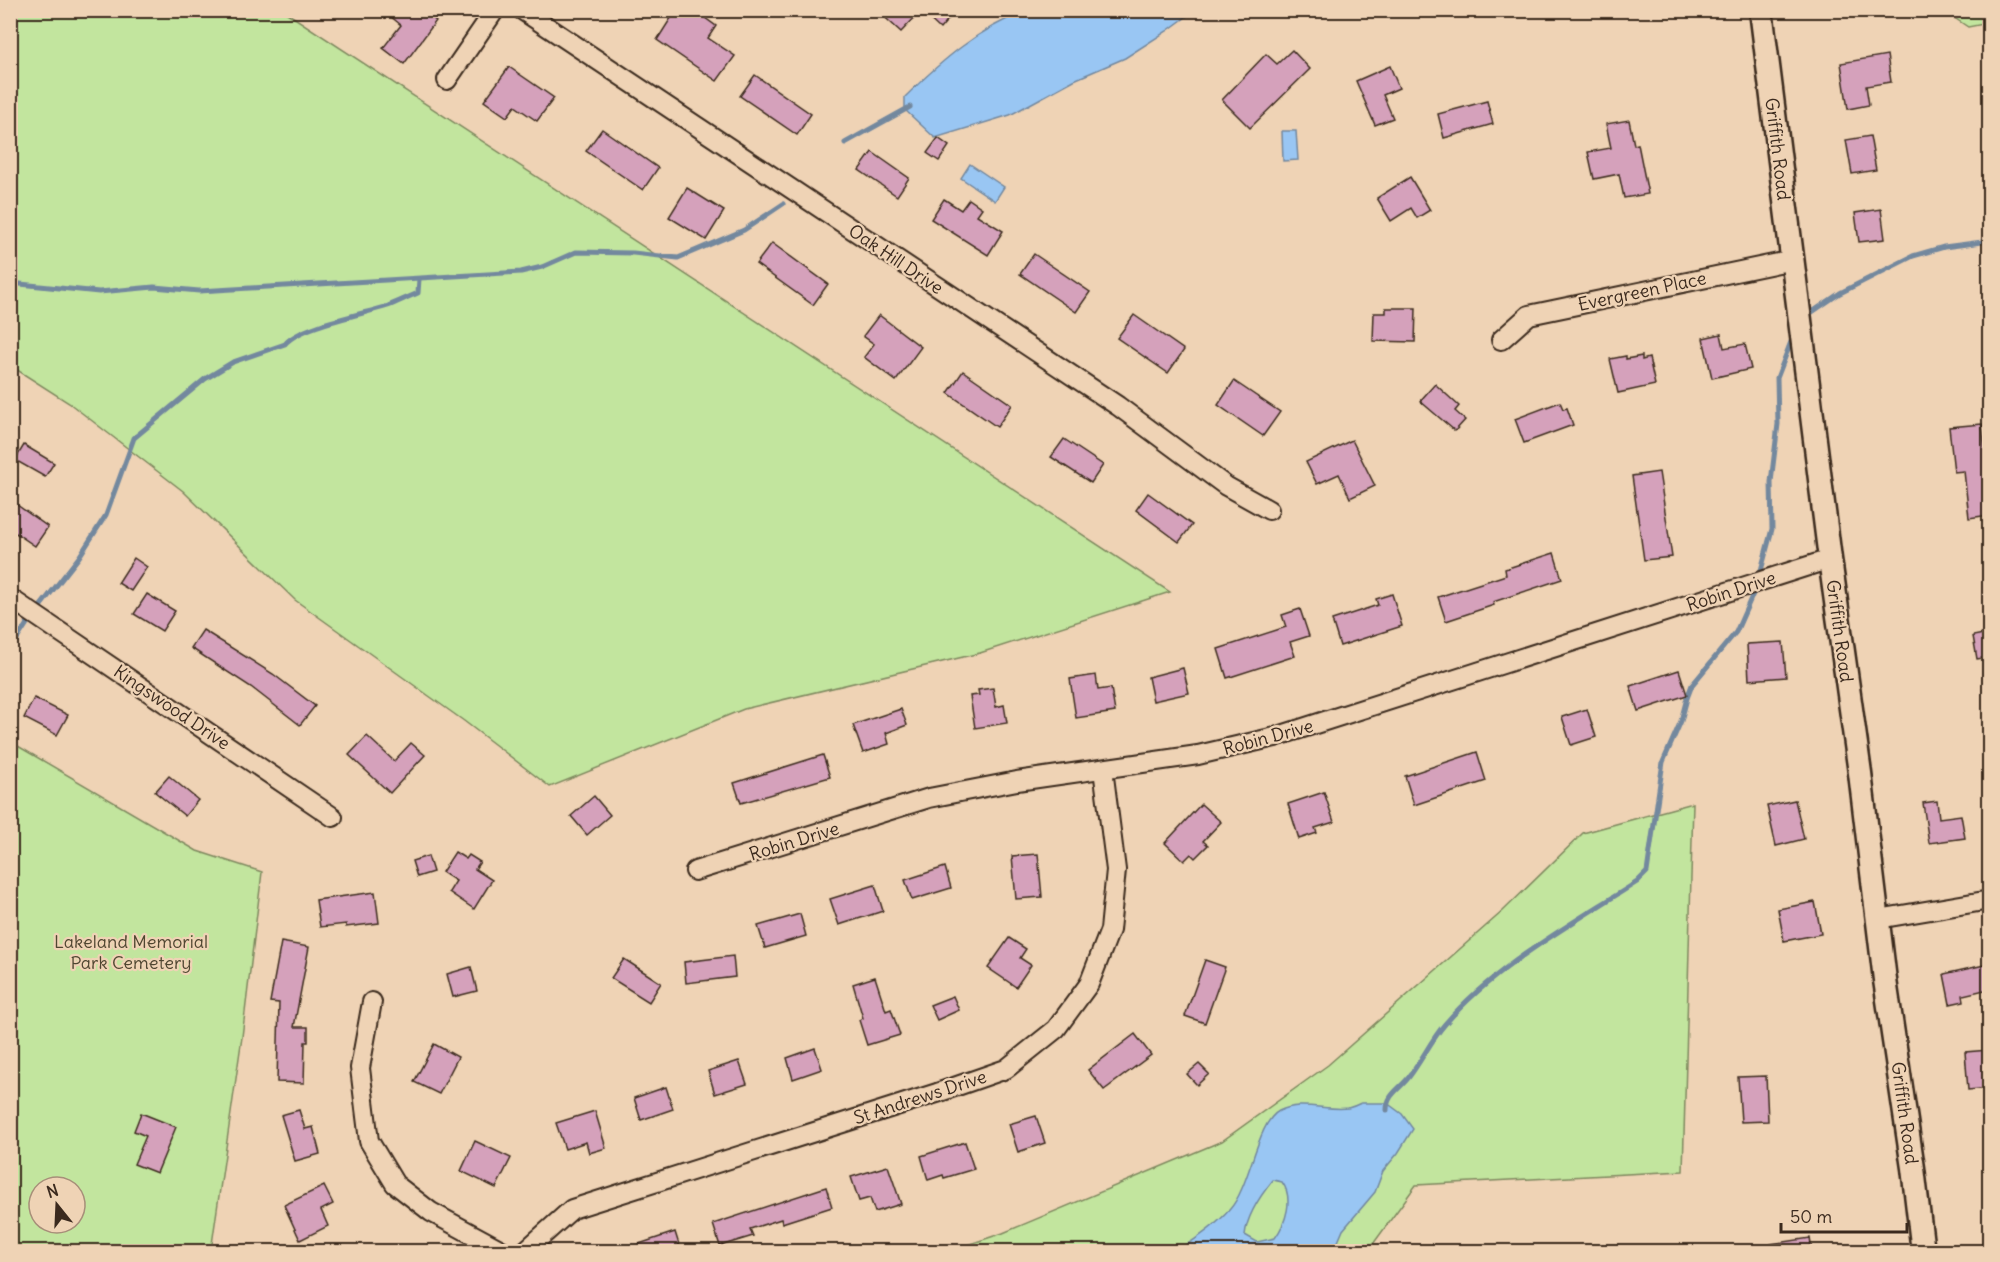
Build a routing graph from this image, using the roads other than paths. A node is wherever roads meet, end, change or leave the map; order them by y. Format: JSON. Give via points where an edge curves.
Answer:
{"nodes":[{"id":1,"x":495,"y":10,"type":"edge"},
{"id":2,"x":522,"y":10,"type":"edge"},
{"id":3,"x":1761,"y":10,"type":"edge"},
{"id":4,"x":447,"y":80,"type":"dead end"},
{"id":5,"x":1793,"y":260,"type":"junction"},
{"id":6,"x":1501,"y":340,"type":"dead end"},
{"id":7,"x":1269,"y":510,"type":"dead end"},
{"id":8,"x":1830,"y":559,"type":"junction"},
{"id":9,"x":10,"y":598,"type":"edge"},
{"id":10,"x":1102,"y":769,"type":"junction"},
{"id":11,"x":333,"y":817,"type":"dead end"},
{"id":12,"x":695,"y":871,"type":"dead end"},
{"id":13,"x":1989,"y":900,"type":"edge"},
{"id":14,"x":1878,"y":919,"type":"junction"},
{"id":15,"x":372,"y":1002,"type":"dead end"},
{"id":16,"x":505,"y":1251,"type":"edge"},
{"id":17,"x":524,"y":1251,"type":"edge"},
{"id":18,"x":1923,"y":1251,"type":"edge"}],
"edges":[{"from":1,"to":4,"type":"street"},
{"from":2,"to":7,"type":"street","name":"Oak Hill Drive","via":[[1118,406],[1226,486]]},
{"from":3,"to":5,"type":"street","name":"Griffith Road"},
{"from":5,"to":6,"type":"street","name":"Evergreen Place","via":[[1529,315]]},
{"from":5,"to":8,"type":"street","name":"Griffith Road"},
{"from":8,"to":10,"type":"street","name":"Robin Drive","via":[[1275,737],[1198,755]]},
{"from":8,"to":14,"type":"street","name":"Griffith Road"},
{"from":9,"to":11,"type":"street","name":"Kingswood Drive"},
{"from":10,"to":12,"type":"street","name":"Robin Drive","via":[[929,798]]},
{"from":10,"to":17,"type":"street","name":"St Andrews Drive","via":[[1116,870],[1110,930],[1089,984],[1056,1029],[1006,1069],[572,1209]]},
{"from":13,"to":14,"type":"street"},
{"from":14,"to":18,"type":"street","name":"Griffith Road"},
{"from":15,"to":16,"type":"street","via":[[360,1068],[369,1141],[395,1184],[431,1212]]}]}
